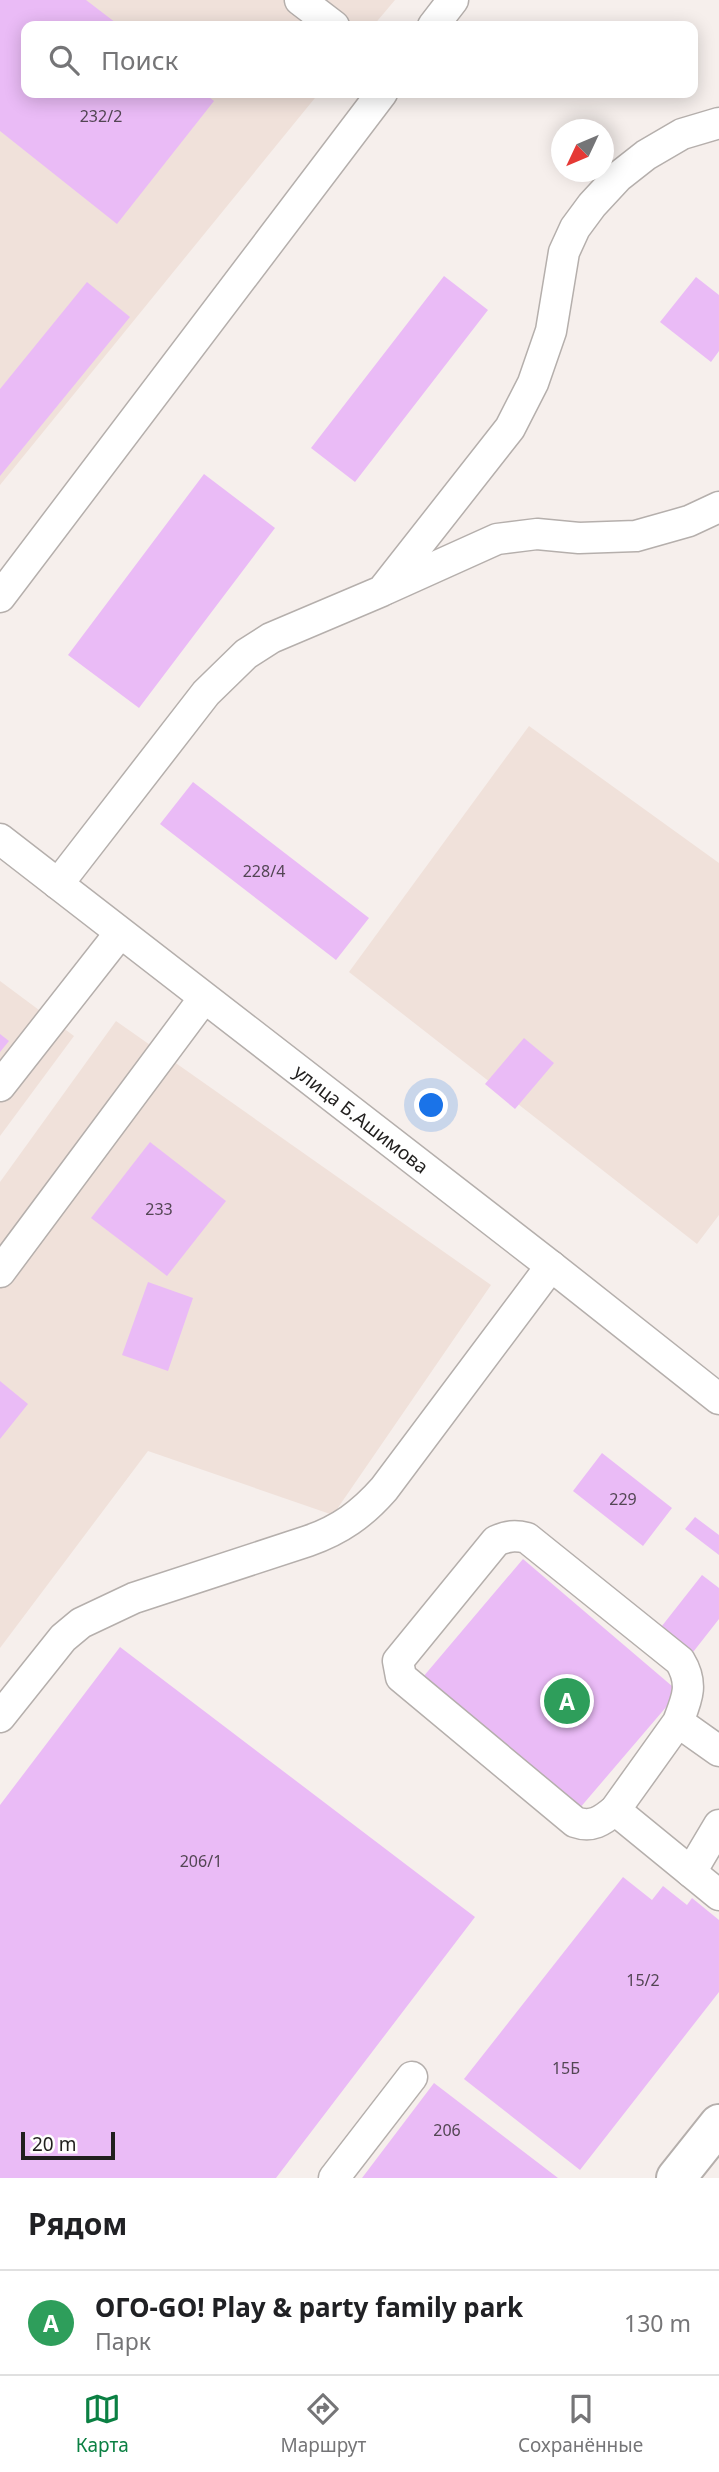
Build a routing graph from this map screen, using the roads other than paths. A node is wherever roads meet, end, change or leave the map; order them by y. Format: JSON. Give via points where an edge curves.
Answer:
{"nodes":[{"id":1,"x":300,"y":0,"type":"edge"},
{"id":2,"x":453,"y":0,"type":"edge"},
{"id":3,"x":327,"y":21,"type":"edge"},
{"id":4,"x":437,"y":21,"type":"edge"},
{"id":5,"x":378,"y":98,"type":"edge"},
{"id":6,"x":719,"y":123,"type":"edge"},
{"id":7,"x":719,"y":507,"type":"edge"},
{"id":8,"x":382,"y":591,"type":"junction"},
{"id":9,"x":0,"y":597,"type":"edge"},
{"id":10,"x":0,"y":839,"type":"edge"},
{"id":11,"x":58,"y":884,"type":"junction"},
{"id":12,"x":120,"y":933,"type":"junction"},
{"id":13,"x":204,"y":998,"type":"junction"},
{"id":14,"x":0,"y":1086,"type":"edge"},
{"id":15,"x":551,"y":1266,"type":"junction"},
{"id":16,"x":0,"y":1272,"type":"edge"},
{"id":17,"x":719,"y":1399,"type":"edge"},
{"id":18,"x":0,"y":1717,"type":"edge"},
{"id":19,"x":678,"y":1722,"type":"junction"},
{"id":20,"x":719,"y":1751,"type":"edge"},
{"id":21,"x":615,"y":1810,"type":"junction"},
{"id":22,"x":719,"y":1825,"type":"edge"},
{"id":23,"x":691,"y":1872,"type":"junction"},
{"id":24,"x":719,"y":1895,"type":"edge"},
{"id":25,"x":412,"y":2077,"type":"dead end"},
{"id":26,"x":719,"y":2124,"type":"edge"},
{"id":27,"x":334,"y":2178,"type":"edge"},
{"id":28,"x":676,"y":2178,"type":"edge"}],
"edges":[{"from":1,"to":3,"type":"street"},
{"from":2,"to":4,"type":"street"},
{"from":5,"to":9,"type":"street"},
{"from":6,"to":8,"type":"street","via":[[682,134],[646,155],[586,212],[564,252],[551,331],[533,383],[510,428]]},
{"from":7,"to":8,"type":"street","via":[[636,536],[537,534],[497,539]]},
{"from":8,"to":11,"type":"street","via":[[271,638],[246,654],[206,693]]},
{"from":10,"to":11,"type":"street","name":"улица Б.Ашимова"},
{"from":11,"to":12,"type":"street","name":"улица Б.Ашимова"},
{"from":12,"to":13,"type":"street","name":"улица Б.Ашимова"},
{"from":12,"to":14,"type":"street"},
{"from":13,"to":15,"type":"street","name":"улица Б.Ашимова"},
{"from":13,"to":16,"type":"street"},
{"from":15,"to":17,"type":"street","name":"улица Б.Ашимова"},
{"from":15,"to":18,"type":"street","via":[[384,1489],[352,1520],[332,1533],[134,1598],[81,1623],[63,1638]]},
{"from":19,"to":20,"type":"street"},
{"from":19,"to":21,"type":"street"},
{"from":19,"to":21,"type":"street","via":[[690,1685],[680,1661],[527,1538],[516,1535],[496,1541],[398,1661],[401,1676],[575,1822],[595,1824]]},
{"from":21,"to":23,"type":"street"},
{"from":22,"to":23,"type":"street"},
{"from":23,"to":24,"type":"street"},
{"from":25,"to":27,"type":"street"},
{"from":26,"to":28,"type":"main road"}]}
